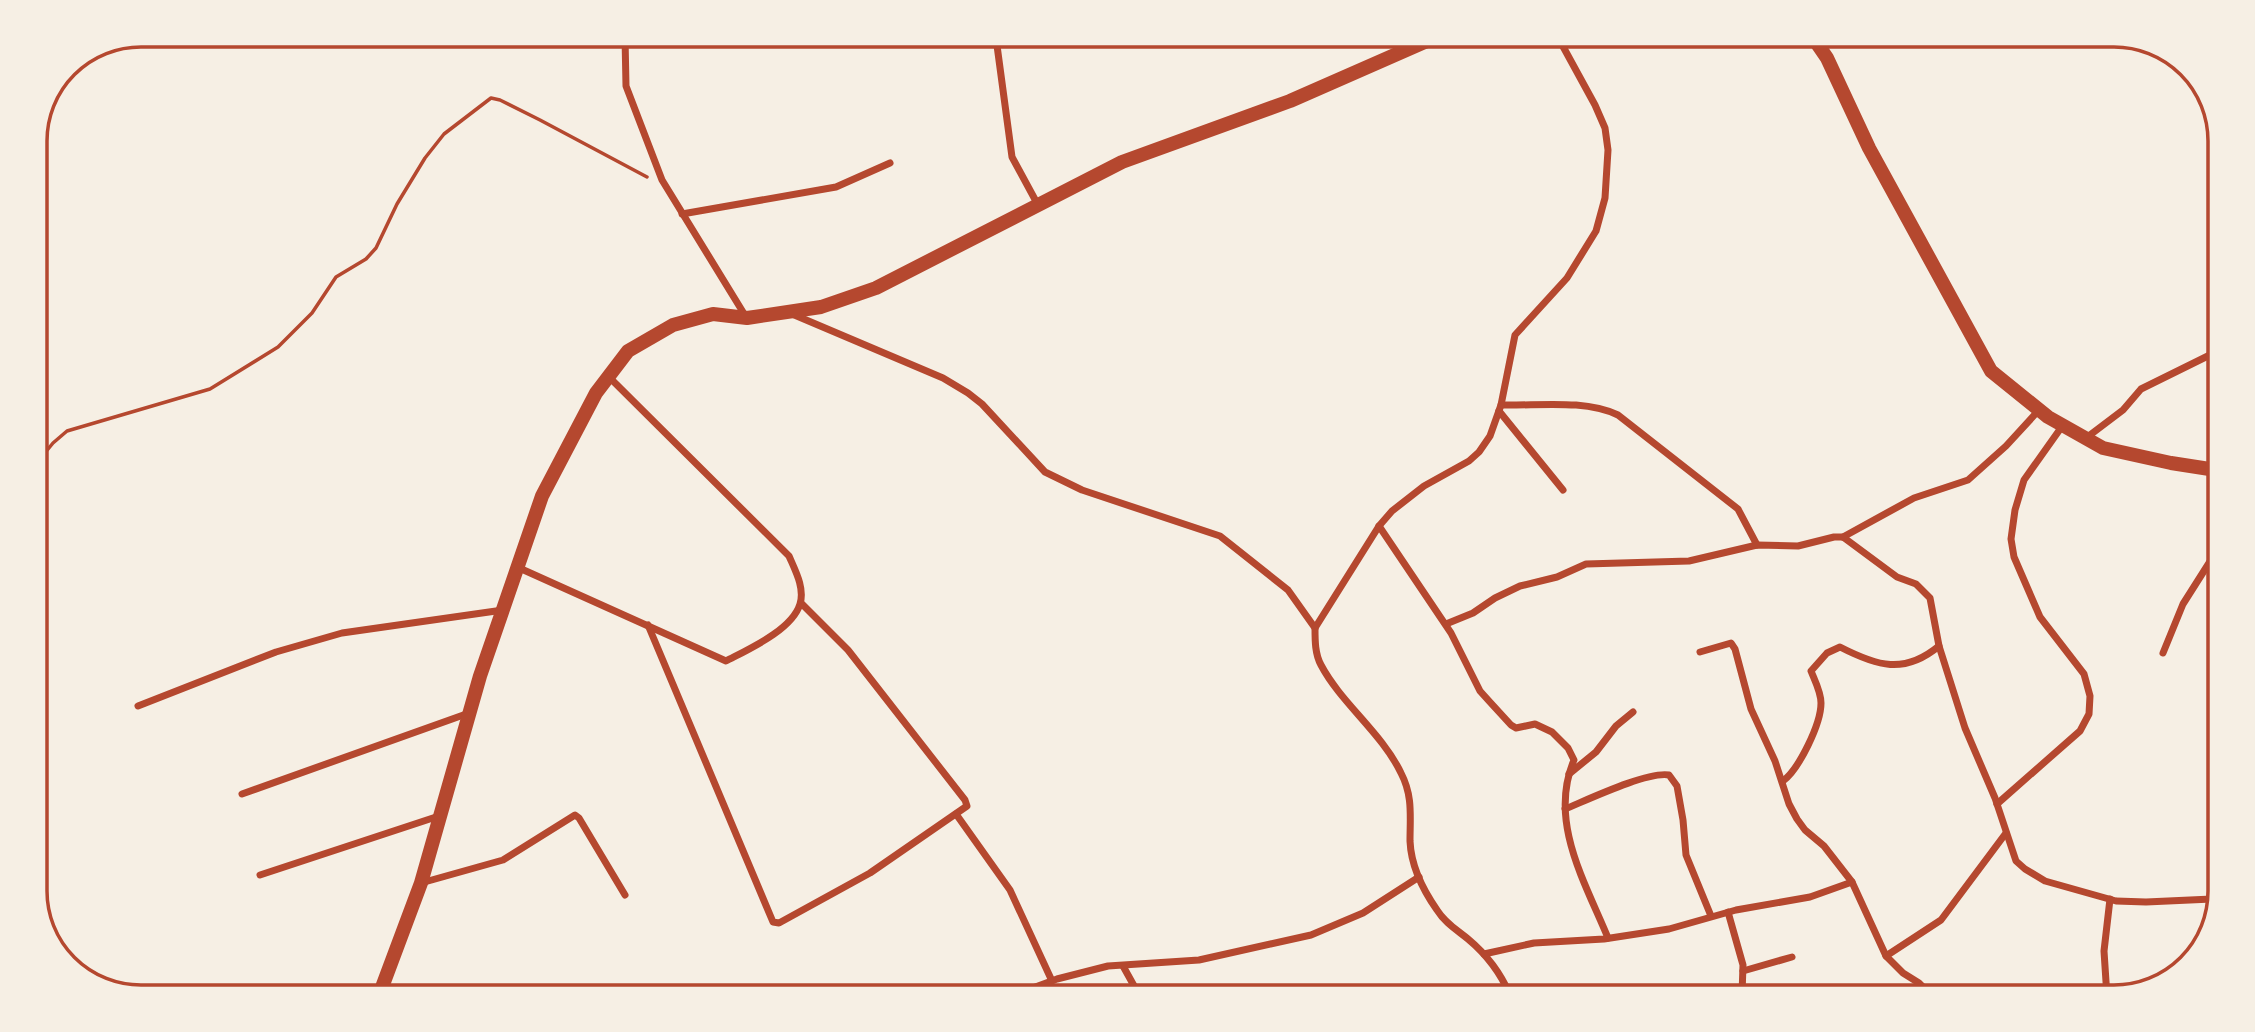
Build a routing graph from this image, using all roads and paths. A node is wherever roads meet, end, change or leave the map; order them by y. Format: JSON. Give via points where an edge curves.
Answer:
{"nodes":[{"id":1,"x":625,"y":47,"type":"edge"},
{"id":2,"x":997,"y":47,"type":"edge"},
{"id":3,"x":1413,"y":47,"type":"edge"},
{"id":4,"x":1563,"y":47,"type":"edge"},
{"id":5,"x":1819,"y":47,"type":"edge"},
{"id":6,"x":890,"y":163,"type":"dead end"},
{"id":7,"x":662,"y":180,"type":"junction"},
{"id":8,"x":1038,"y":205,"type":"junction"},
{"id":9,"x":682,"y":214,"type":"junction"},
{"id":10,"x":788,"y":312,"type":"junction"},
{"id":11,"x":747,"y":318,"type":"junction"},
{"id":12,"x":2208,"y":356,"type":"edge"},
{"id":13,"x":609,"y":376,"type":"junction"},
{"id":14,"x":1500,"y":408,"type":"junction"},
{"id":15,"x":2039,"y":410,"type":"junction"},
{"id":16,"x":2063,"y":425,"type":"junction"},
{"id":17,"x":2086,"y":438,"type":"junction"},
{"id":18,"x":47,"y":449,"type":"edge"},
{"id":19,"x":2208,"y":469,"type":"edge"},
{"id":20,"x":1563,"y":490,"type":"dead end"},
{"id":21,"x":1379,"y":526,"type":"junction"},
{"id":22,"x":1843,"y":537,"type":"junction"},
{"id":23,"x":1757,"y":545,"type":"junction"},
{"id":24,"x":2208,"y":565,"type":"edge"},
{"id":25,"x":517,"y":567,"type":"junction"},
{"id":26,"x":801,"y":603,"type":"junction"},
{"id":27,"x":503,"y":610,"type":"junction"},
{"id":28,"x":1446,"y":624,"type":"junction"},
{"id":29,"x":648,"y":625,"type":"junction"},
{"id":30,"x":1315,"y":628,"type":"junction"},
{"id":31,"x":1940,"y":646,"type":"junction"},
{"id":32,"x":1700,"y":652,"type":"dead end"},
{"id":33,"x":2163,"y":653,"type":"dead end"},
{"id":34,"x":138,"y":706,"type":"dead end"},
{"id":35,"x":470,"y":712,"type":"junction"},
{"id":36,"x":1633,"y":712,"type":"dead end"},
{"id":37,"x":1568,"y":774,"type":"junction"},
{"id":38,"x":1783,"y":781,"type":"junction"},
{"id":39,"x":242,"y":794,"type":"dead end"},
{"id":40,"x":1997,"y":804,"type":"junction"},
{"id":41,"x":1565,"y":809,"type":"junction"},
{"id":42,"x":442,"y":814,"type":"junction"},
{"id":43,"x":956,"y":814,"type":"junction"},
{"id":44,"x":2006,"y":834,"type":"junction"},
{"id":45,"x":260,"y":875,"type":"dead end"},
{"id":46,"x":1419,"y":877,"type":"junction"},
{"id":47,"x":1852,"y":882,"type":"junction"},
{"id":48,"x":421,"y":883,"type":"junction"},
{"id":49,"x":625,"y":895,"type":"dead end"},
{"id":50,"x":2110,"y":899,"type":"junction"},
{"id":51,"x":2207,"y":899,"type":"edge"},
{"id":52,"x":1728,"y":912,"type":"junction"},
{"id":53,"x":1711,"y":916,"type":"junction"},
{"id":54,"x":1608,"y":938,"type":"junction"},
{"id":55,"x":1484,"y":954,"type":"junction"},
{"id":56,"x":1886,"y":956,"type":"junction"},
{"id":57,"x":1793,"y":957,"type":"dead end"},
{"id":58,"x":1123,"y":965,"type":"junction"},
{"id":59,"x":1743,"y":971,"type":"junction"},
{"id":60,"x":1052,"y":981,"type":"junction"},
{"id":61,"x":383,"y":985,"type":"edge"},
{"id":62,"x":1041,"y":985,"type":"edge"},
{"id":63,"x":1134,"y":985,"type":"edge"},
{"id":64,"x":1505,"y":985,"type":"edge"},
{"id":65,"x":1742,"y":985,"type":"edge"},
{"id":66,"x":1922,"y":985,"type":"edge"},
{"id":67,"x":2106,"y":985,"type":"edge"}],
"edges":[{"from":1,"to":7,"type":"street","via":[[626,86]]},
{"from":2,"to":8,"type":"street","via":[[1012,157]]},
{"from":3,"to":8,"type":"main road","via":[[1290,101],[1122,162]]},
{"from":4,"to":14,"type":"street","via":[[1605,128],[1605,198],[1596,231],[1577,265],[1515,335]]},
{"from":5,"to":15,"type":"main road","via":[[1991,371]]},
{"from":6,"to":9,"type":"street","via":[[836,187]]},
{"from":7,"to":9,"type":"street"},
{"from":7,"to":18,"type":"path","via":[[649,178],[491,98],[444,134],[397,204],[376,248],[336,276],[312,313],[278,347],[210,389],[67,431]]},
{"from":8,"to":10,"type":"main road","via":[[876,288],[821,307]]},
{"from":9,"to":11,"type":"street"},
{"from":10,"to":11,"type":"main road"},
{"from":10,"to":30,"type":"street","via":[[968,393],[1045,472],[1082,490],[1220,536],[1288,590]]},
{"from":11,"to":13,"type":"main road","via":[[713,314],[673,325],[628,351]]},
{"from":12,"to":17,"type":"street","via":[[2141,390]]},
{"from":13,"to":25,"type":"main road","via":[[542,496]]},
{"from":13,"to":26,"type":"street","via":[[789,556],[799,577]]},
{"from":14,"to":20,"type":"street"},
{"from":14,"to":21,"type":"street","via":[[1490,436],[1474,456],[1424,486]]},
{"from":14,"to":23,"type":"street","via":[[1574,406],[1604,408],[1618,415],[1738,509]]},
{"from":15,"to":16,"type":"main road"},
{"from":15,"to":22,"type":"street","via":[[1968,480],[1914,498]]},
{"from":16,"to":17,"type":"main road"},
{"from":16,"to":40,"type":"street","via":[[2024,480],[2011,539],[2040,617],[2084,674],[2089,714],[2080,731]]},
{"from":17,"to":19,"type":"main road","via":[[2103,448]]},
{"from":21,"to":28,"type":"street"},
{"from":21,"to":30,"type":"street"},
{"from":22,"to":23,"type":"street","via":[[1798,546]]},
{"from":22,"to":31,"type":"street","via":[[1897,577],[1926,592]]},
{"from":23,"to":28,"type":"street","via":[[1689,561],[1586,564],[1520,586]]},
{"from":24,"to":33,"type":"street","via":[[2183,604]]},
{"from":25,"to":27,"type":"main road"},
{"from":25,"to":29,"type":"street"},
{"from":26,"to":29,"type":"street","via":[[790,621],[726,661]]},
{"from":26,"to":43,"type":"street","via":[[848,650],[965,800],[967,806]]},
{"from":27,"to":34,"type":"street","via":[[342,633],[276,652]]},
{"from":27,"to":35,"type":"main road"},
{"from":28,"to":37,"type":"street","via":[[1480,691],[1511,725],[1535,724],[1552,732],[1568,748],[1574,760]]},
{"from":29,"to":43,"type":"street","via":[[773,922],[779,923],[870,873]]},
{"from":30,"to":46,"type":"street","via":[[1320,664],[1402,773],[1411,803],[1410,842]]},
{"from":31,"to":38,"type":"street","via":[[1913,663],[1894,666],[1867,661],[1840,647],[1827,653],[1811,671],[1821,701],[1818,722]]},
{"from":31,"to":40,"type":"street","via":[[1970,743]]},
{"from":32,"to":38,"type":"street","via":[[1731,643],[1735,649],[1751,709]]},
{"from":35,"to":39,"type":"street"},
{"from":35,"to":42,"type":"main road"},
{"from":36,"to":37,"type":"street"},
{"from":37,"to":41,"type":"street"},
{"from":38,"to":47,"type":"street","via":[[1797,820]]},
{"from":40,"to":44,"type":"street"},
{"from":41,"to":53,"type":"street","via":[[1636,781],[1669,775],[1677,786],[1686,855]]},
{"from":41,"to":54,"type":"street","via":[[1567,834]]},
{"from":42,"to":45,"type":"street"},
{"from":42,"to":48,"type":"main road"},
{"from":43,"to":60,"type":"street","via":[[1010,890]]},
{"from":44,"to":50,"type":"street","via":[[2016,861],[2025,869],[2045,881]]},
{"from":44,"to":56,"type":"street","via":[[1941,920]]},
{"from":46,"to":55,"type":"street","via":[[1437,911]]},
{"from":46,"to":58,"type":"street","via":[[1363,913],[1311,935],[1199,960]]},
{"from":47,"to":52,"type":"street","via":[[1810,897]]},
{"from":47,"to":56,"type":"street"},
{"from":48,"to":49,"type":"street","via":[[503,860],[575,816]]},
{"from":48,"to":61,"type":"main road"},
{"from":50,"to":51,"type":"street"},
{"from":50,"to":67,"type":"street","via":[[2104,951]]},
{"from":52,"to":53,"type":"street"},
{"from":52,"to":59,"type":"street"},
{"from":53,"to":54,"type":"street"},
{"from":54,"to":55,"type":"street","via":[[1534,943]]},
{"from":55,"to":64,"type":"street"},
{"from":56,"to":66,"type":"street"},
{"from":57,"to":59,"type":"street"},
{"from":58,"to":60,"type":"street"},
{"from":58,"to":63,"type":"street"},
{"from":59,"to":65,"type":"street"},
{"from":60,"to":62,"type":"street"}]}
